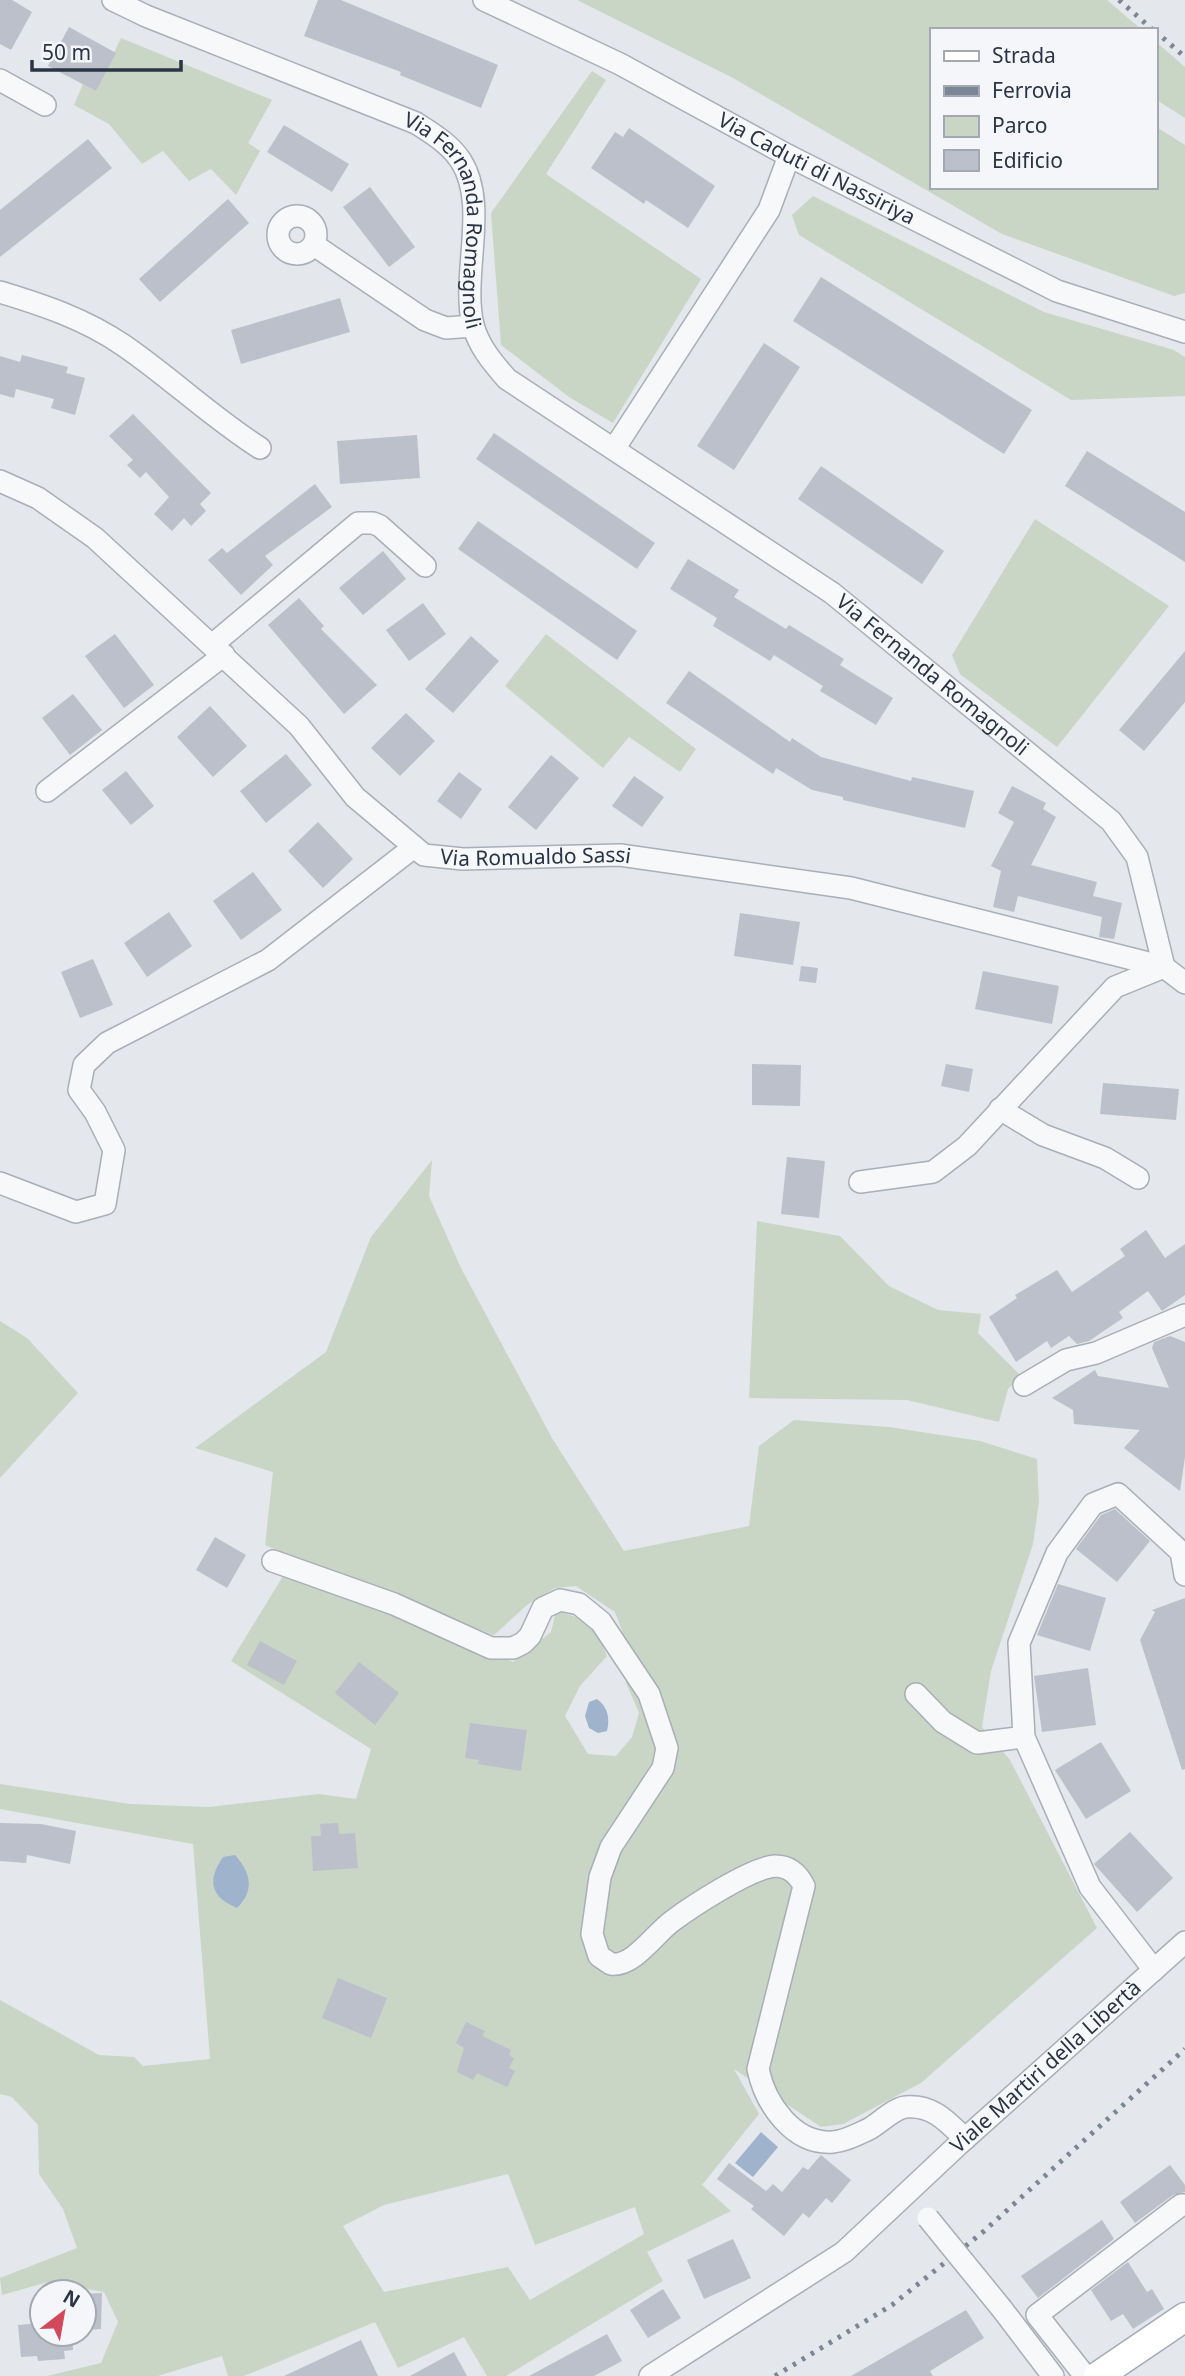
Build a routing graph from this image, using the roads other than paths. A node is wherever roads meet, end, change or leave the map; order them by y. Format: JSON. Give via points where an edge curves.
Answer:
{"nodes":[{"id":1,"x":114,"y":0,"type":"edge"},
{"id":2,"x":484,"y":0,"type":"edge"},
{"id":3,"x":0,"y":80,"type":"edge"},
{"id":4,"x":45,"y":105,"type":"dead end"},
{"id":5,"x":789,"y":156,"type":"junction"},
{"id":6,"x":314,"y":245,"type":"dead end"},
{"id":7,"x":0,"y":292,"type":"edge"},
{"id":8,"x":1185,"y":316,"type":"edge"},
{"id":9,"x":1154,"y":321,"type":"junction"},
{"id":10,"x":473,"y":326,"type":"junction"},
{"id":11,"x":1185,"y":332,"type":"edge"},
{"id":12,"x":260,"y":448,"type":"dead end"},
{"id":13,"x":614,"y":449,"type":"junction"},
{"id":14,"x":0,"y":481,"type":"edge"},
{"id":15,"x":425,"y":566,"type":"dead end"},
{"id":16,"x":218,"y":650,"type":"junction"},
{"id":17,"x":47,"y":791,"type":"dead end"},
{"id":18,"x":414,"y":847,"type":"junction"},
{"id":19,"x":1164,"y":967,"type":"junction"},
{"id":20,"x":1185,"y":983,"type":"edge"},
{"id":21,"x":1000,"y":1110,"type":"junction"},
{"id":22,"x":1138,"y":1178,"type":"dead end"},
{"id":23,"x":860,"y":1182,"type":"dead end"},
{"id":24,"x":0,"y":1183,"type":"edge"},
{"id":25,"x":1185,"y":1315,"type":"edge"},
{"id":26,"x":1024,"y":1385,"type":"dead end"},
{"id":27,"x":273,"y":1561,"type":"dead end"},
{"id":28,"x":1185,"y":1575,"type":"edge"},
{"id":29,"x":916,"y":1694,"type":"dead end"},
{"id":30,"x":1024,"y":1737,"type":"junction"},
{"id":31,"x":1185,"y":1942,"type":"edge"},
{"id":32,"x":1154,"y":1970,"type":"junction"},
{"id":33,"x":965,"y":2139,"type":"junction"},
{"id":34,"x":908,"y":2195,"type":"junction"},
{"id":35,"x":1185,"y":2205,"type":"edge"},
{"id":36,"x":1185,"y":2317,"type":"edge"},
{"id":37,"x":649,"y":2376,"type":"edge"},
{"id":38,"x":1053,"y":2376,"type":"edge"},
{"id":39,"x":1085,"y":2376,"type":"edge"},
{"id":40,"x":1098,"y":2376,"type":"edge"}],
"edges":[{"from":1,"to":10,"type":"street","name":"Via Fernanda Romagnoli","via":[[416,123],[443,141],[461,162],[473,193]]},
{"from":2,"to":5,"type":"street","name":"Via Caduti di Nassiriya","via":[[620,64]]},
{"from":3,"to":4,"type":"street"},
{"from":5,"to":9,"type":"street","name":"Via Caduti di Nassiriya","via":[[1057,291]]},
{"from":5,"to":13,"type":"street","via":[[769,210]]},
{"from":6,"to":10,"type":"street","via":[[425,320],[446,328]]},
{"from":7,"to":12,"type":"street","via":[[75,318],[122,345]]},
{"from":8,"to":9,"type":"street","name":"Via Caduti di Nassiriya"},
{"from":9,"to":11,"type":"street","name":"Via Caduti di Nassiriya"},
{"from":10,"to":13,"type":"street","name":"Via Fernanda Romagnoli","via":[[486,355],[507,379]]},
{"from":13,"to":19,"type":"street","name":"Via Fernanda Romagnoli","via":[[832,593],[1111,821],[1137,857]]},
{"from":14,"to":16,"type":"street","name":"Via Romualdo Sassi","via":[[38,498],[95,538]]},
{"from":15,"to":16,"type":"street","via":[[380,526],[358,523]]},
{"from":16,"to":17,"type":"street"},
{"from":16,"to":18,"type":"street","name":"Via Romualdo Sassi","via":[[299,726],[355,797]]},
{"from":18,"to":19,"type":"street","name":"Via Romualdo Sassi","via":[[424,855],[463,859],[620,855],[851,888]]},
{"from":18,"to":24,"type":"street","via":[[268,960],[107,1043],[84,1065],[79,1090],[114,1150],[105,1204],[76,1212]]},
{"from":19,"to":20,"type":"street","name":"Via Romualdo Sassi"},
{"from":19,"to":21,"type":"street","via":[[1115,986]]},
{"from":21,"to":22,"type":"street","via":[[1042,1135],[1105,1158]]},
{"from":21,"to":23,"type":"street","via":[[967,1146],[933,1172]]},
{"from":25,"to":26,"type":"street","via":[[1096,1353],[1066,1360]]},
{"from":27,"to":33,"type":"street","via":[[394,1604],[491,1648],[523,1643],[543,1608],[560,1600],[579,1604],[601,1622],[649,1694],[667,1748],[663,1768],[611,1847],[600,1877],[592,1934],[599,1956],[618,1965],[703,1899],[765,1868],[776,1866],[793,1872],[804,1886],[804,1898],[758,2069],[766,2099],[785,2122],[817,2140],[845,2140],[903,2107],[933,2110]]},
{"from":28,"to":30,"type":"street","via":[[1181,1552],[1118,1494],[1093,1504],[1056,1553],[1019,1643]]},
{"from":29,"to":30,"type":"street","via":[[943,1721],[976,1743]]},
{"from":30,"to":32,"type":"street","via":[[1090,1887]]},
{"from":31,"to":32,"type":"street","name":"Viale Martiri della Libertà"},
{"from":32,"to":33,"type":"street","name":"Viale Martiri della Libertà"},
{"from":33,"to":34,"type":"street","name":"Viale Martiri della Libertà"},
{"from":34,"to":37,"type":"street","name":"Viale Martiri della Libertà","via":[[844,2252]]},
{"from":34,"to":38,"type":"street","bridge":true},
{"from":35,"to":39,"type":"street","via":[[1037,2315]]},
{"from":36,"to":40,"type":"main road"}]}
